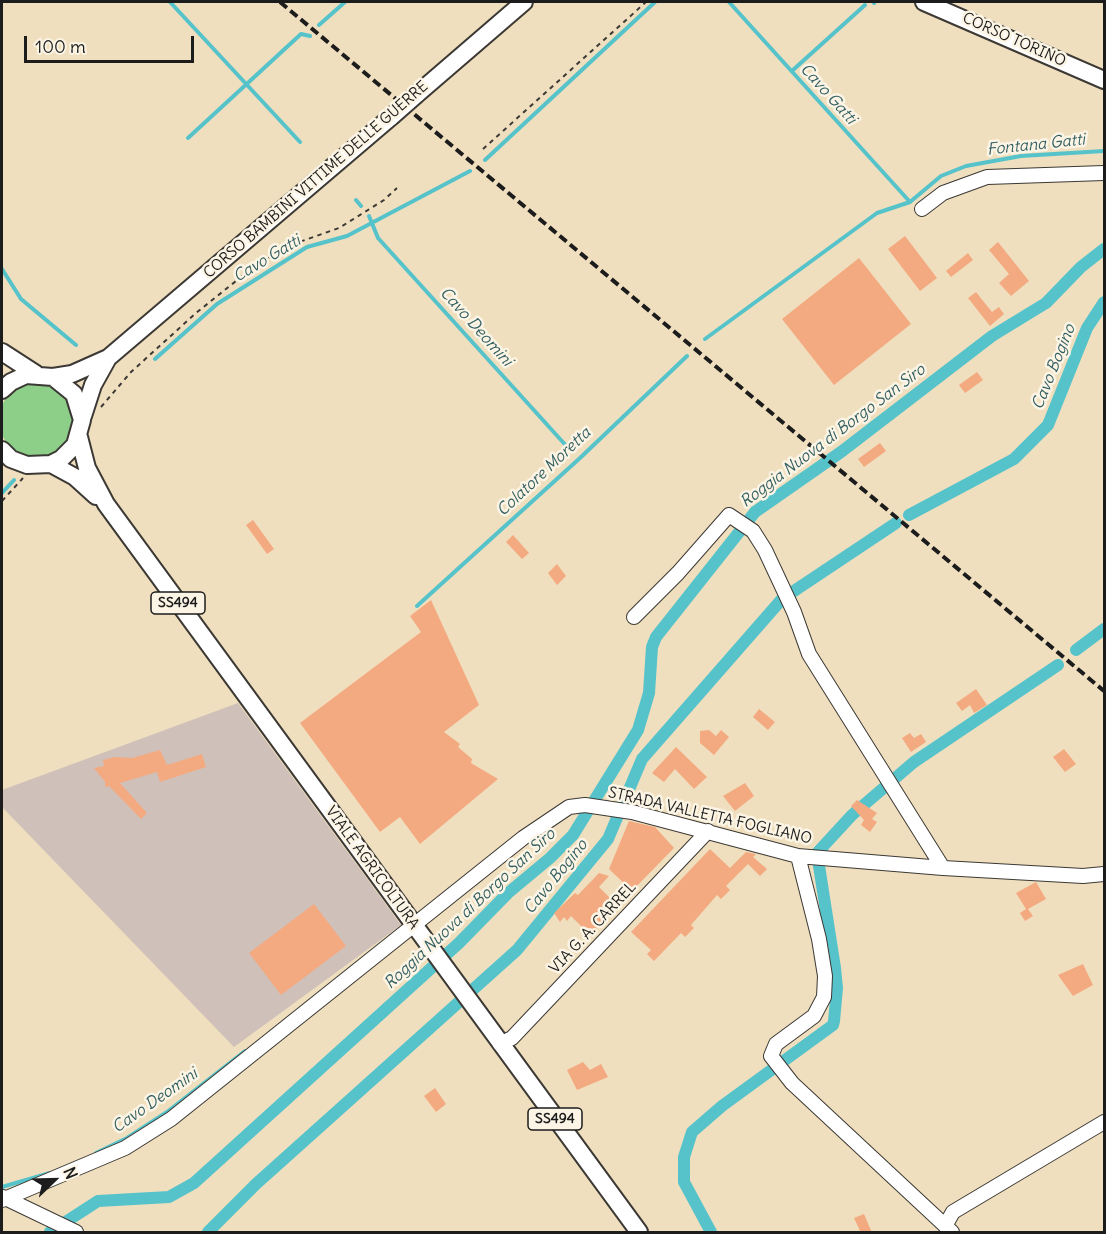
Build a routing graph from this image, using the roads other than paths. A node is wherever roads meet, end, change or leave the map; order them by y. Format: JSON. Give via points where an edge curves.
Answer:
{"nodes":[{"id":1,"x":524,"y":2,"type":"edge"},
{"id":2,"x":924,"y":2,"type":"edge"},
{"id":3,"x":1104,"y":80,"type":"edge"},
{"id":4,"x":1104,"y":173,"type":"edge"},
{"id":5,"x":922,"y":209,"type":"dead end"},
{"id":6,"x":2,"y":352,"type":"edge"},
{"id":7,"x":108,"y":358,"type":"junction"},
{"id":8,"x":36,"y":374,"type":"junction"},
{"id":9,"x":53,"y":377,"type":"junction"},
{"id":10,"x":2,"y":390,"type":"edge"},
{"id":11,"x":82,"y":420,"type":"junction"},
{"id":12,"x":79,"y":437,"type":"junction"},
{"id":13,"x":2,"y":450,"type":"edge"},
{"id":14,"x":44,"y":465,"type":"junction"},
{"id":15,"x":106,"y":504,"type":"junction"},
{"id":16,"x":634,"y":617,"type":"dead end"},
{"id":17,"x":708,"y":831,"type":"junction"},
{"id":18,"x":803,"y":857,"type":"junction"},
{"id":19,"x":943,"y":868,"type":"junction"},
{"id":20,"x":1104,"y":873,"type":"edge"},
{"id":21,"x":414,"y":925,"type":"junction"},
{"id":22,"x":500,"y":1044,"type":"junction"},
{"id":23,"x":1104,"y":1122,"type":"edge"},
{"id":24,"x":3,"y":1198,"type":"edge"},
{"id":25,"x":949,"y":1229,"type":"edge"},
{"id":26,"x":73,"y":1231,"type":"edge"},
{"id":27,"x":639,"y":1233,"type":"edge"}],
"edges":[{"from":1,"to":7,"type":"main road","name":"CORSO BAMBINI VITTIME DELLE GUERRE","bridge":true},
{"from":2,"to":3,"type":"main road","name":"CORSO TORINO"},
{"from":4,"to":5,"type":"street","via":[[987,177],[943,193]]},
{"from":6,"to":8,"type":"main road"},
{"from":7,"to":9,"type":"main road","name":"CORSO BAMBINI VITTIME DELLE GUERRE","via":[[72,374]]},
{"from":7,"to":11,"type":"main road","name":"CORSO BAMBINI VITTIME DELLE GUERRE","via":[[93,385]]},
{"from":8,"to":9,"type":"main road"},
{"from":8,"to":10,"type":"main road","via":[[18,378]]},
{"from":9,"to":11,"type":"main road","name":"VIALE AGRICOLTURA","via":[[75,394]]},
{"from":11,"to":12,"type":"main road","name":"VIALE AGRICOLTURA"},
{"from":12,"to":14,"type":"main road","via":[[69,453]]},
{"from":12,"to":15,"type":"main road","name":"VIALE AGRICOLTURA","number":"SS494","via":[[87,468]]},
{"from":13,"to":14,"type":"main road","name":"VIALE AGRICOLTURA","via":[[19,463]]},
{"from":14,"to":15,"type":"main road","name":"VIALE AGRICOLTURA","number":"SS494","via":[[75,477]]},
{"from":15,"to":21,"type":"main road","name":"VIALE AGRICOLTURA","number":"SS494"},
{"from":16,"to":19,"type":"street","via":[[729,515],[753,531],[786,596],[809,654]]},
{"from":17,"to":18,"type":"street","name":"STRADA VALLETTA FOGLIANO"},
{"from":17,"to":21,"type":"street","name":"STRADA VALLETTA FOGLIANO","via":[[600,807],[585,805],[560,811]]},
{"from":17,"to":22,"type":"street","name":"VIA G. A. CARREL","via":[[512,1038]]},
{"from":18,"to":19,"type":"street","name":"STRADA VALLETTA FOGLIANO"},
{"from":18,"to":25,"type":"street","via":[[825,976],[825,997],[814,1016],[773,1049],[771,1056],[838,1127]]},
{"from":19,"to":20,"type":"street","name":"STRADA VALLETTA FOGLIANO","via":[[1083,876]]},
{"from":21,"to":22,"type":"main road","name":"VIALE AGRICOLTURA","number":"SS494"},
{"from":21,"to":24,"type":"street","name":"STRADA VALLETTA FOGLIANO","via":[[171,1119],[125,1148]]},
{"from":22,"to":27,"type":"main road","name":"VIALE AGRICOLTURA","number":"SS494"},
{"from":23,"to":25,"type":"street","via":[[953,1212]]},
{"from":24,"to":26,"type":"street"}]}
